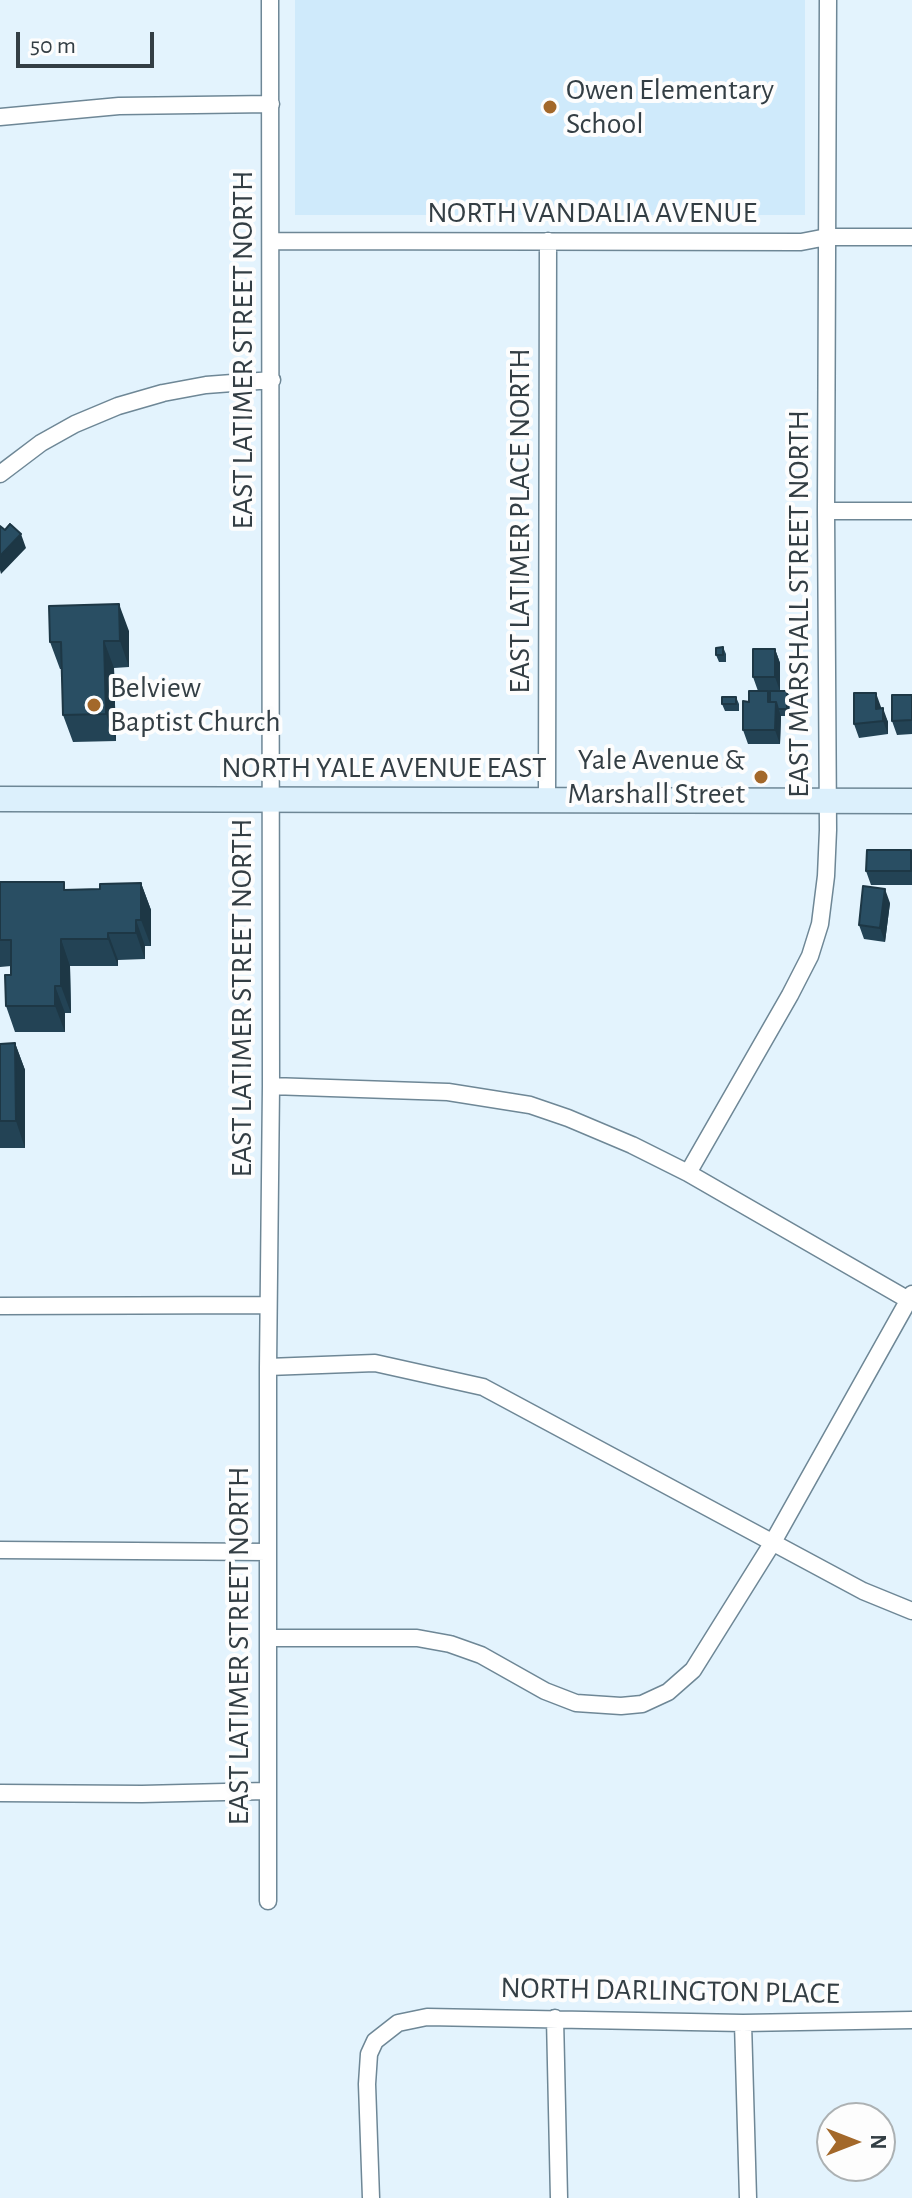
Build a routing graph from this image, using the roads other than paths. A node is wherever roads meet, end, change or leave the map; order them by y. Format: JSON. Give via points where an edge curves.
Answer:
{"nodes":[{"id":1,"x":270,"y":0,"type":"edge"},
{"id":2,"x":828,"y":0,"type":"edge"},
{"id":3,"x":271,"y":104,"type":"junction"},
{"id":4,"x":0,"y":117,"type":"edge"},
{"id":5,"x":827,"y":237,"type":"junction"},
{"id":6,"x":912,"y":237,"type":"edge"},
{"id":7,"x":272,"y":241,"type":"junction"},
{"id":8,"x":548,"y":241,"type":"junction"},
{"id":9,"x":272,"y":380,"type":"junction"},
{"id":10,"x":0,"y":474,"type":"edge"},
{"id":11,"x":826,"y":511,"type":"junction"},
{"id":12,"x":912,"y":511,"type":"edge"},
{"id":13,"x":0,"y":799,"type":"edge"},
{"id":14,"x":270,"y":800,"type":"junction"},
{"id":15,"x":547,"y":801,"type":"junction"},
{"id":16,"x":828,"y":801,"type":"junction"},
{"id":17,"x":912,"y":801,"type":"edge"},
{"id":18,"x":271,"y":1086,"type":"junction"},
{"id":19,"x":688,"y":1173,"type":"junction"},
{"id":20,"x":911,"y":1299,"type":"edge"},
{"id":21,"x":268,"y":1305,"type":"junction"},
{"id":22,"x":0,"y":1306,"type":"edge"},
{"id":23,"x":268,"y":1367,"type":"junction"},
{"id":24,"x":773,"y":1542,"type":"junction"},
{"id":25,"x":0,"y":1550,"type":"edge"},
{"id":26,"x":268,"y":1552,"type":"junction"},
{"id":27,"x":912,"y":1611,"type":"edge"},
{"id":28,"x":268,"y":1638,"type":"junction"},
{"id":29,"x":266,"y":1791,"type":"junction"},
{"id":30,"x":0,"y":1793,"type":"edge"},
{"id":31,"x":268,"y":1901,"type":"dead end"},
{"id":32,"x":555,"y":2018,"type":"junction"},
{"id":33,"x":912,"y":2020,"type":"edge"},
{"id":34,"x":743,"y":2023,"type":"junction"},
{"id":35,"x":371,"y":2198,"type":"edge"},
{"id":36,"x":559,"y":2198,"type":"edge"},
{"id":37,"x":748,"y":2198,"type":"edge"}],
"edges":[{"from":1,"to":3,"type":"street","name":"EAST LATIMER STREET NORTH"},
{"from":2,"to":5,"type":"street","name":"EAST MARSHALL STREET NORTH"},
{"from":3,"to":4,"type":"street","via":[[119,106]]},
{"from":3,"to":7,"type":"street","name":"EAST LATIMER STREET NORTH"},
{"from":5,"to":6,"type":"street","name":"NORTH VANDALIA AVENUE"},
{"from":5,"to":8,"type":"street","name":"NORTH VANDALIA AVENUE","via":[[801,242]]},
{"from":5,"to":11,"type":"street","name":"EAST MARSHALL STREET NORTH"},
{"from":7,"to":8,"type":"street","name":"NORTH VANDALIA AVENUE"},
{"from":7,"to":9,"type":"street","name":"EAST LATIMER STREET NORTH"},
{"from":8,"to":15,"type":"street","name":"EAST LATIMER PLACE NORTH"},
{"from":9,"to":10,"type":"street","via":[[206,385],[118,406],[41,443]]},
{"from":9,"to":14,"type":"street","name":"EAST LATIMER STREET NORTH"},
{"from":11,"to":12,"type":"street"},
{"from":11,"to":16,"type":"street","name":"EAST MARSHALL STREET NORTH"},
{"from":13,"to":14,"type":"main road","name":"NORTH YALE AVENUE EAST"},
{"from":14,"to":15,"type":"main road","name":"NORTH YALE AVENUE EAST"},
{"from":14,"to":18,"type":"street","name":"EAST LATIMER STREET NORTH"},
{"from":15,"to":16,"type":"main road","name":"NORTH YALE AVENUE EAST"},
{"from":16,"to":17,"type":"main road","name":"NORTH YALE AVENUE EAST"},
{"from":16,"to":19,"type":"street","name":"EAST MARSHALL STREET NORTH","via":[[826,876],[810,956]]},
{"from":18,"to":19,"type":"street","via":[[448,1092],[530,1105],[622,1140]]},
{"from":18,"to":21,"type":"street","name":"EAST LATIMER STREET NORTH"},
{"from":19,"to":20,"type":"street"},
{"from":20,"to":24,"type":"street"},
{"from":21,"to":22,"type":"street"},
{"from":21,"to":23,"type":"street","name":"EAST LATIMER STREET NORTH"},
{"from":23,"to":24,"type":"street","via":[[375,1363],[483,1387]]},
{"from":23,"to":26,"type":"street","name":"EAST LATIMER STREET NORTH"},
{"from":24,"to":27,"type":"street"},
{"from":24,"to":28,"type":"street","via":[[693,1670],[668,1692],[642,1704],[562,1699],[481,1655],[417,1638]]},
{"from":25,"to":26,"type":"street"},
{"from":26,"to":28,"type":"street","name":"EAST LATIMER STREET NORTH"},
{"from":28,"to":29,"type":"street","name":"EAST LATIMER STREET NORTH"},
{"from":29,"to":30,"type":"street"},
{"from":29,"to":31,"type":"street","name":"EAST LATIMER STREET NORTH"},
{"from":32,"to":34,"type":"street","name":"NORTH DARLINGTON PLACE"},
{"from":32,"to":35,"type":"street","name":"NORTH DARLINGTON PLACE","via":[[427,2017],[398,2023],[375,2041],[367,2084]]},
{"from":32,"to":36,"type":"street"},
{"from":33,"to":34,"type":"street","name":"NORTH DARLINGTON PLACE"},
{"from":34,"to":37,"type":"street"}]}
